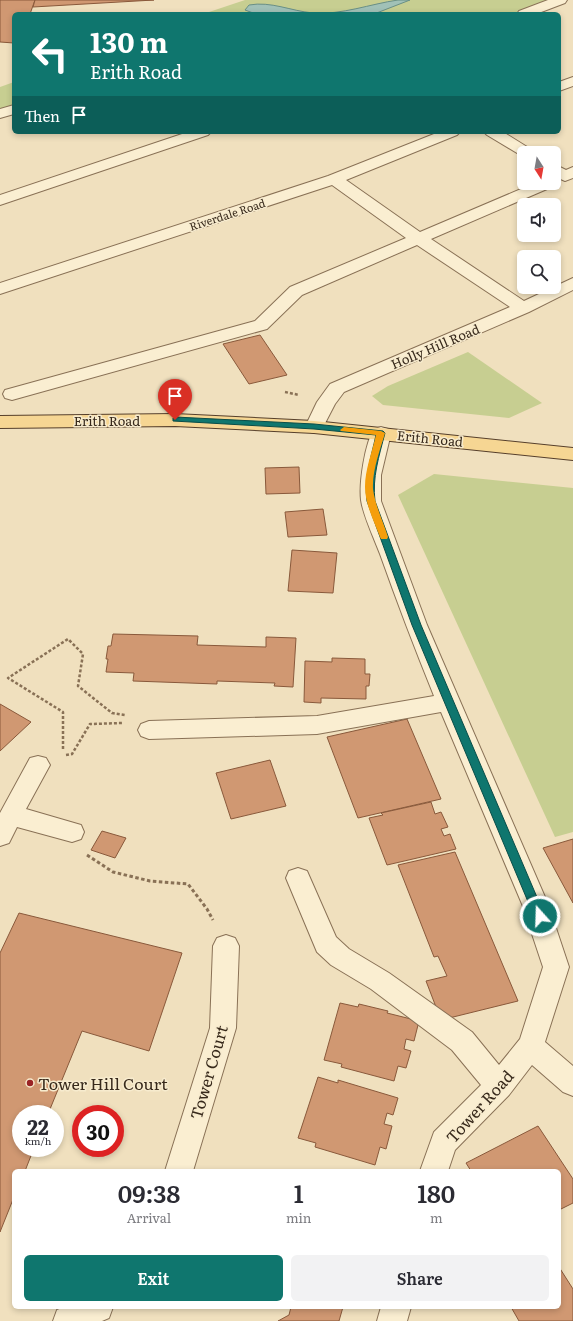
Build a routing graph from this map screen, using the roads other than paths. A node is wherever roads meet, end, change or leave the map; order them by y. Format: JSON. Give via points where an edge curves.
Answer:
{"nodes":[{"id":1,"x":560,"y":0,"type":"edge"},
{"id":2,"x":529,"y":12,"type":"edge"},
{"id":3,"x":573,"y":81,"type":"edge"},
{"id":4,"x":561,"y":86,"type":"edge"},
{"id":5,"x":12,"y":110,"type":"edge"},
{"id":6,"x":0,"y":114,"type":"edge"},
{"id":7,"x":197,"y":134,"type":"edge"},
{"id":8,"x":447,"y":134,"type":"edge"},
{"id":9,"x":495,"y":134,"type":"edge"},
{"id":10,"x":517,"y":147,"type":"edge"},
{"id":11,"x":334,"y":179,"type":"junction"},
{"id":12,"x":532,"y":190,"type":"edge"},
{"id":13,"x":0,"y":200,"type":"edge"},
{"id":14,"x":419,"y":239,"type":"junction"},
{"id":15,"x":573,"y":283,"type":"edge"},
{"id":16,"x":0,"y":289,"type":"edge"},
{"id":17,"x":523,"y":308,"type":"junction"},
{"id":18,"x":12,"y":394,"type":"dead end"},
{"id":19,"x":0,"y":422,"type":"edge"},
{"id":20,"x":314,"y":427,"type":"junction"},
{"id":21,"x":381,"y":433,"type":"junction"},
{"id":22,"x":573,"y":454,"type":"edge"},
{"id":23,"x":448,"y":702,"type":"junction"},
{"id":24,"x":149,"y":730,"type":"road end"},
{"id":25,"x":38,"y":765,"type":"dead end"},
{"id":26,"x":11,"y":815,"type":"junction"},
{"id":27,"x":0,"y":836,"type":"edge"},
{"id":28,"x":77,"y":842,"type":"road end"},
{"id":29,"x":298,"y":878,"type":"dead end"},
{"id":30,"x":226,"y":946,"type":"road end"},
{"id":31,"x":531,"y":1045,"type":"junction"},
{"id":32,"x":573,"y":1083,"type":"edge"},
{"id":33,"x":498,"y":1086,"type":"junction"},
{"id":34,"x":180,"y":1169,"type":"edge"},
{"id":35,"x":435,"y":1169,"type":"edge"},
{"id":36,"x":94,"y":1309,"type":"edge"},
{"id":37,"x":395,"y":1309,"type":"edge"},
{"id":38,"x":68,"y":1321,"type":"edge"},
{"id":39,"x":392,"y":1321,"type":"edge"}],
"edges":[{"from":1,"to":2,"type":"street"},
{"from":3,"to":4,"type":"street"},
{"from":5,"to":6,"type":"street"},
{"from":7,"to":13,"type":"street"},
{"from":8,"to":11,"type":"street","name":"Riverdale Road"},
{"from":9,"to":10,"type":"street"},
{"from":11,"to":14,"type":"street"},
{"from":11,"to":16,"type":"street","name":"Riverdale Road"},
{"from":12,"to":14,"type":"street"},
{"from":14,"to":17,"type":"street"},
{"from":14,"to":18,"type":"street","via":[[296,290],[261,325]]},
{"from":15,"to":17,"type":"street","name":"Holly Hill Road"},
{"from":17,"to":20,"type":"street","name":"Holly Hill Road","via":[[337,388],[326,402]]},
{"from":19,"to":20,"type":"main road","name":"Erith Road","via":[[175,420]]},
{"from":20,"to":21,"type":"main road","name":"Erith Road"},
{"from":21,"to":22,"type":"main road","name":"Erith Road"},
{"from":21,"to":23,"type":"street","name":"Tower Road","via":[[369,487],[371,501],[416,625]]},
{"from":23,"to":24,"type":"street","via":[[317,725]]},
{"from":23,"to":31,"type":"street","name":"Tower Road","via":[[535,904],[556,967]]},
{"from":25,"to":26,"type":"street"},
{"from":26,"to":27,"type":"street"},
{"from":26,"to":28,"type":"street"},
{"from":29,"to":33,"type":"street","via":[[326,944],[340,957],[380,981],[462,1041]]},
{"from":30,"to":34,"type":"street","name":"Tower Court","via":[[223,1028]]},
{"from":31,"to":32,"type":"street"},
{"from":31,"to":33,"type":"street","name":"Tower Road"},
{"from":33,"to":35,"type":"street","name":"Tower Road","via":[[444,1142]]},
{"from":36,"to":38,"type":"street"},
{"from":37,"to":39,"type":"street"}]}
